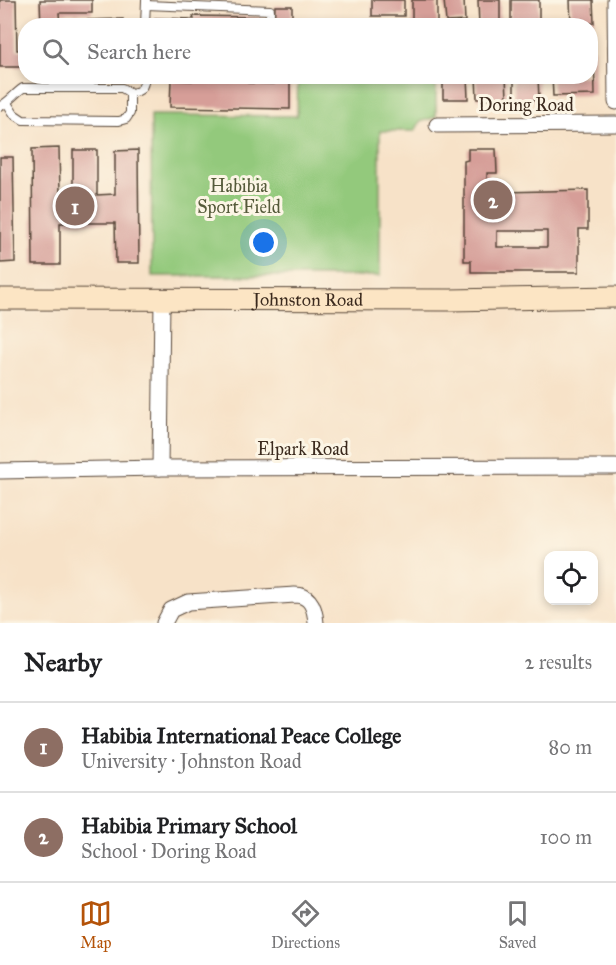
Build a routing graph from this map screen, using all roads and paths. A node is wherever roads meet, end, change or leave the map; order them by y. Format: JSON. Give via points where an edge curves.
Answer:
{"nodes":[{"id":1,"x":615,"y":0,"type":"edge"},
{"id":2,"x":146,"y":3,"type":"edge"},
{"id":3,"x":145,"y":18,"type":"edge"},
{"id":4,"x":270,"y":18,"type":"edge"},
{"id":5,"x":144,"y":84,"type":"edge"},
{"id":6,"x":130,"y":93,"type":"junction"},
{"id":7,"x":616,"y":102,"type":"edge"},
{"id":8,"x":4,"y":104,"type":"edge"},
{"id":9,"x":616,"y":124,"type":"edge"},
{"id":10,"x":437,"y":125,"type":"dead end"},
{"id":11,"x":616,"y":297,"type":"edge"},
{"id":12,"x":162,"y":298,"type":"junction"},
{"id":13,"x":0,"y":299,"type":"edge"},
{"id":14,"x":616,"y":467,"type":"edge"},
{"id":15,"x":160,"y":468,"type":"junction"},
{"id":16,"x":0,"y":471,"type":"edge"},
{"id":17,"x":168,"y":616,"type":"edge"},
{"id":18,"x":316,"y":623,"type":"edge"}],
"edges":[{"from":1,"to":7,"type":"street"},
{"from":2,"to":3,"type":"lane"},
{"from":2,"to":4,"type":"lane","via":[[270,10]]},
{"from":5,"to":6,"type":"lane","via":[[141,90]]},
{"from":6,"to":8,"type":"lane","via":[[122,88],[23,88]]},
{"from":6,"to":8,"type":"lane","via":[[130,113],[126,120],[119,121],[23,120]]},
{"from":9,"to":10,"type":"street","name":"Doring Road"},
{"from":11,"to":12,"type":"street","name":"Johnston Road"},
{"from":12,"to":13,"type":"street","name":"Johnston Road"},
{"from":12,"to":15,"type":"street"},
{"from":14,"to":15,"type":"street","name":"Elpark Road"},
{"from":15,"to":16,"type":"street","name":"Elpark Road"},
{"from":17,"to":18,"type":"street","via":[[188,602],[301,595],[314,608]]}]}
